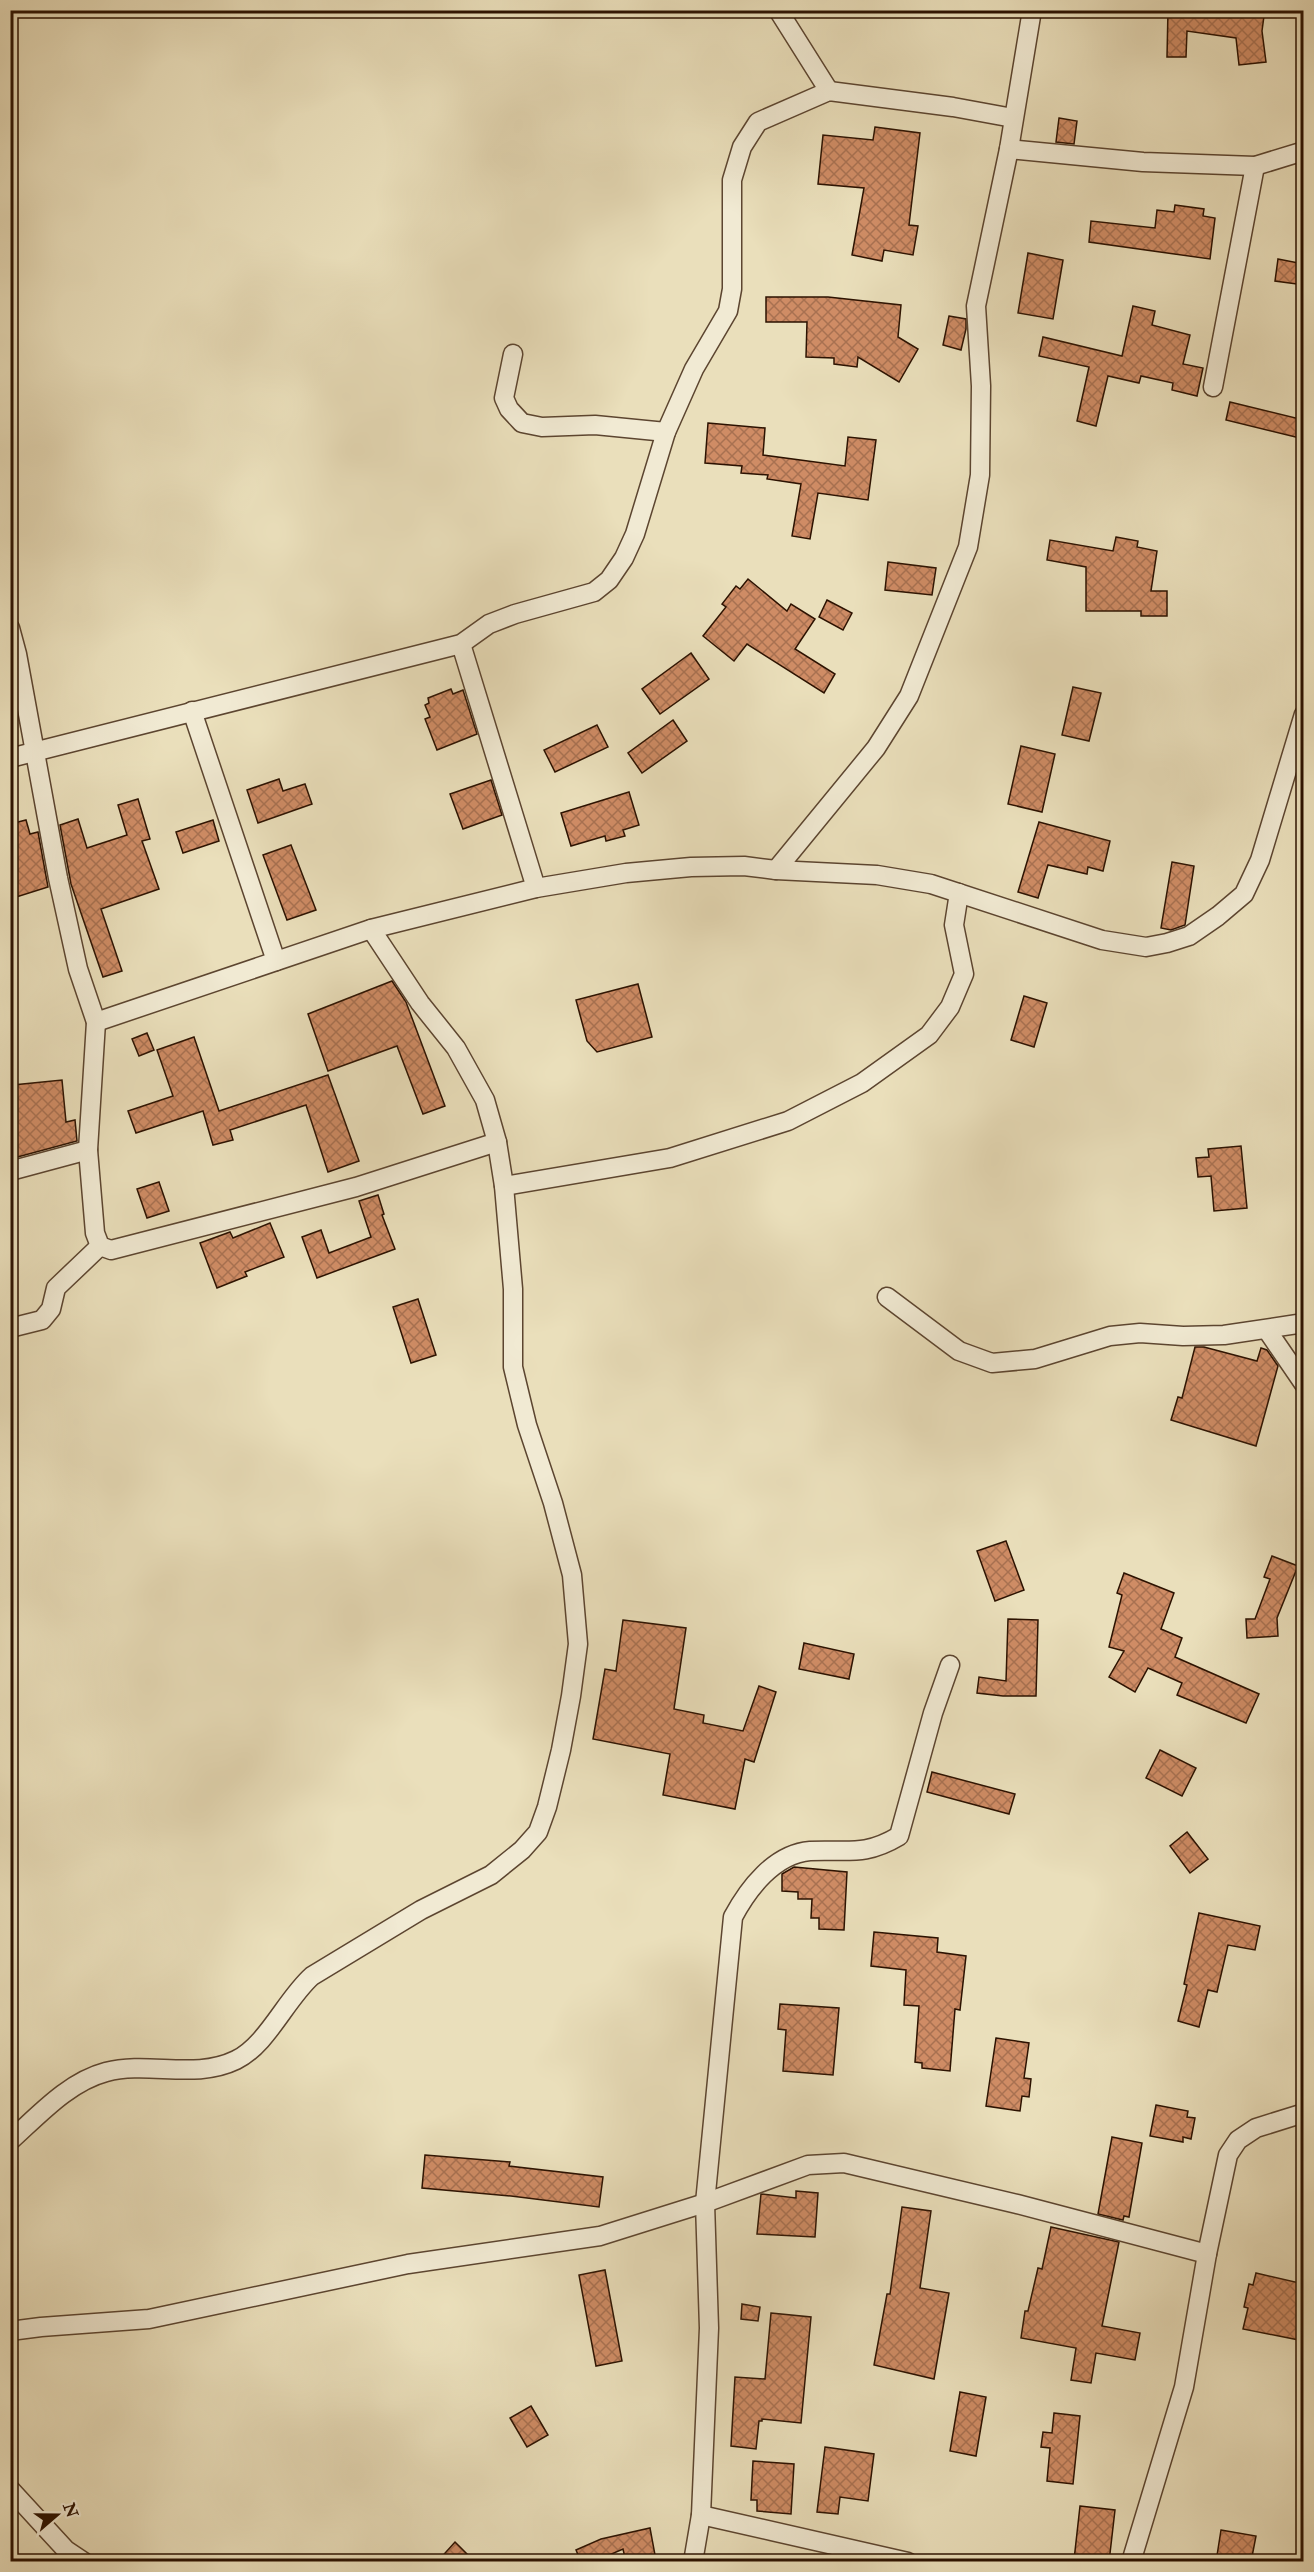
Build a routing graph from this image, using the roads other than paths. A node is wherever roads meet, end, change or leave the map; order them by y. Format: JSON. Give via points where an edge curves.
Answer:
{"nodes":[{"id":1,"x":778,"y":10,"type":"edge"},
{"id":2,"x":1032,"y":10,"type":"edge"},
{"id":3,"x":829,"y":91,"type":"junction"},
{"id":4,"x":1014,"y":118,"type":"junction"},
{"id":5,"x":1009,"y":149,"type":"junction"},
{"id":6,"x":1304,"y":151,"type":"edge"},
{"id":7,"x":1255,"y":166,"type":"junction"},
{"id":8,"x":513,"y":354,"type":"dead end"},
{"id":9,"x":1213,"y":387,"type":"dead end"},
{"id":10,"x":666,"y":432,"type":"junction"},
{"id":11,"x":10,"y":628,"type":"edge"},
{"id":12,"x":461,"y":644,"type":"junction"},
{"id":13,"x":192,"y":711,"type":"junction"},
{"id":14,"x":1304,"y":714,"type":"edge"},
{"id":15,"x":35,"y":753,"type":"junction"},
{"id":16,"x":10,"y":758,"type":"edge"},
{"id":17,"x":776,"y":870,"type":"junction"},
{"id":18,"x":536,"y":888,"type":"junction"},
{"id":19,"x":959,"y":892,"type":"junction"},
{"id":20,"x":372,"y":929,"type":"junction"},
{"id":21,"x":276,"y":962,"type":"junction"},
{"id":22,"x":96,"y":1022,"type":"junction"},
{"id":23,"x":497,"y":1142,"type":"junction"},
{"id":24,"x":88,"y":1150,"type":"junction"},
{"id":25,"x":10,"y":1171,"type":"edge"},
{"id":26,"x":504,"y":1186,"type":"junction"},
{"id":27,"x":100,"y":1246,"type":"junction"},
{"id":28,"x":887,"y":1297,"type":"dead end"},
{"id":29,"x":1304,"y":1323,"type":"edge"},
{"id":30,"x":10,"y":1328,"type":"edge"},
{"id":31,"x":1267,"y":1330,"type":"junction"},
{"id":32,"x":1304,"y":1384,"type":"edge"},
{"id":33,"x":950,"y":1665,"type":"dead end"},
{"id":34,"x":1304,"y":2113,"type":"edge"},
{"id":35,"x":10,"y":2141,"type":"edge"},
{"id":36,"x":705,"y":2203,"type":"junction"},
{"id":37,"x":1206,"y":2254,"type":"junction"},
{"id":38,"x":10,"y":2331,"type":"edge"},
{"id":39,"x":10,"y":2489,"type":"edge"},
{"id":40,"x":701,"y":2515,"type":"junction"},
{"id":41,"x":84,"y":2562,"type":"edge"},
{"id":42,"x":693,"y":2562,"type":"edge"},
{"id":43,"x":908,"y":2562,"type":"edge"},
{"id":44,"x":1131,"y":2562,"type":"edge"}],
"edges":[{"from":1,"to":3,"type":"street"},
{"from":2,"to":4,"type":"street"},
{"from":3,"to":4,"type":"street"},
{"from":3,"to":10,"type":"street","via":[[758,122],[742,147],[732,180],[732,289],[728,310],[694,369]]},
{"from":4,"to":5,"type":"street"},
{"from":5,"to":7,"type":"street","via":[[1143,162]]},
{"from":5,"to":17,"type":"street","via":[[976,306],[981,386],[980,476],[968,547],[909,696],[876,748]]},
{"from":6,"to":7,"type":"street"},
{"from":7,"to":9,"type":"street"},
{"from":8,"to":10,"type":"street","via":[[504,398],[522,423]]},
{"from":10,"to":12,"type":"street","via":[[635,534],[609,580],[594,592],[489,624]]},
{"from":11,"to":15,"type":"street"},
{"from":12,"to":13,"type":"street"},
{"from":12,"to":18,"type":"street"},
{"from":13,"to":15,"type":"street"},
{"from":13,"to":21,"type":"street"},
{"from":14,"to":19,"type":"street","via":[[1260,860],[1244,894],[1189,936],[1146,947],[1102,940]]},
{"from":15,"to":16,"type":"street"},
{"from":15,"to":22,"type":"street","via":[[73,946]]},
{"from":17,"to":18,"type":"street","via":[[691,867]]},
{"from":17,"to":19,"type":"street","via":[[877,875]]},
{"from":18,"to":20,"type":"street"},
{"from":19,"to":26,"type":"street","via":[[954,925],[964,974],[950,1007],[930,1035],[862,1083],[788,1121],[670,1158]]},
{"from":20,"to":21,"type":"street"},
{"from":20,"to":23,"type":"street","via":[[420,1003],[456,1048],[485,1100]]},
{"from":21,"to":22,"type":"street"},
{"from":22,"to":24,"type":"street"},
{"from":23,"to":26,"type":"street"},
{"from":23,"to":27,"type":"street","via":[[356,1187],[111,1250]]},
{"from":24,"to":25,"type":"street"},
{"from":24,"to":27,"type":"street","via":[[95,1233]]},
{"from":26,"to":35,"type":"street","via":[[513,1289],[513,1367],[572,1575],[578,1644],[561,1750],[538,1832],[491,1875],[421,1910],[312,1976],[238,2059],[210,2069],[106,2072],[52,2102]]},
{"from":27,"to":30,"type":"street","via":[[56,1288],[51,1309],[42,1320]]},
{"from":28,"to":31,"type":"street","via":[[959,1351],[992,1363],[1035,1359],[1110,1336]]},
{"from":29,"to":31,"type":"street"},
{"from":31,"to":32,"type":"street"},
{"from":33,"to":36,"type":"street","via":[[899,1836],[869,1850],[808,1851],[787,1857],[746,1893],[733,1917]]},
{"from":34,"to":37,"type":"street","via":[[1256,2128],[1238,2140],[1228,2155]]},
{"from":36,"to":37,"type":"street","via":[[808,2164],[844,2163]]},
{"from":36,"to":38,"type":"street","via":[[600,2236],[408,2264],[149,2319]]},
{"from":36,"to":40,"type":"street","via":[[709,2328]]},
{"from":37,"to":44,"type":"street","via":[[1184,2387]]},
{"from":39,"to":41,"type":"street","via":[[66,2550]]},
{"from":40,"to":42,"type":"street"},
{"from":40,"to":43,"type":"street"}]}
